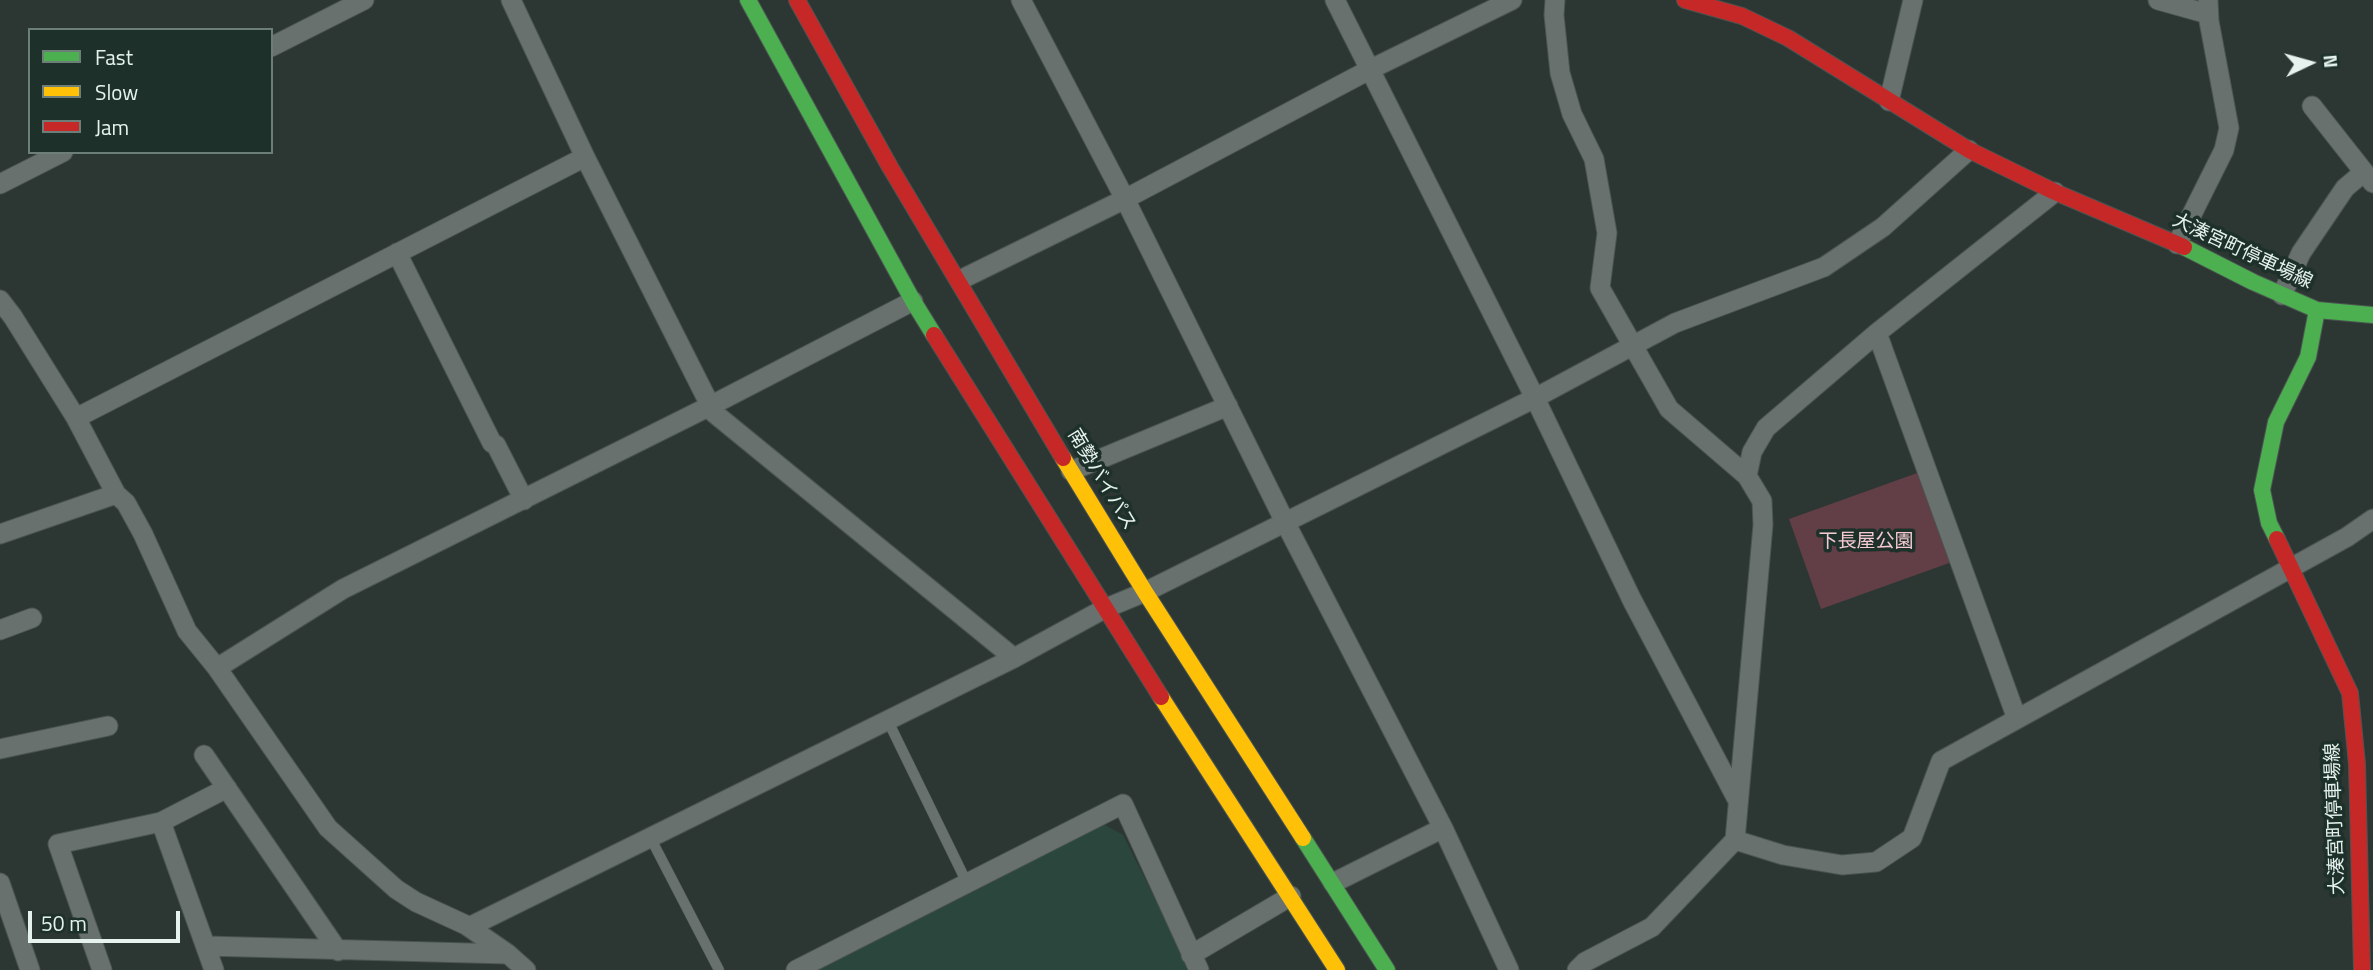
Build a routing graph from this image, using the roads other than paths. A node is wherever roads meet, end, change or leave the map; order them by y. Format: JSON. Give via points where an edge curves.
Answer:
{"nodes":[{"id":1,"x":364,"y":0,"type":"edge"},
{"id":2,"x":510,"y":0,"type":"edge"},
{"id":3,"x":748,"y":0,"type":"edge"},
{"id":4,"x":797,"y":0,"type":"edge"},
{"id":5,"x":1021,"y":0,"type":"edge"},
{"id":6,"x":1335,"y":0,"type":"edge"},
{"id":7,"x":1512,"y":0,"type":"edge"},
{"id":8,"x":1555,"y":0,"type":"edge"},
{"id":9,"x":1685,"y":0,"type":"edge"},
{"id":10,"x":1913,"y":0,"type":"edge"},
{"id":11,"x":2158,"y":0,"type":"edge"},
{"id":12,"x":2208,"y":7,"type":"edge"},
{"id":13,"x":273,"y":46,"type":"edge"},
{"id":14,"x":1369,"y":70,"type":"junction"},
{"id":15,"x":1889,"y":101,"type":"junction"},
{"id":16,"x":2312,"y":106,"type":"dead end"},
{"id":17,"x":1969,"y":150,"type":"junction"},
{"id":18,"x":59,"y":154,"type":"edge"},
{"id":19,"x":585,"y":157,"type":"junction"},
{"id":20,"x":2369,"y":178,"type":"edge"},
{"id":21,"x":0,"y":184,"type":"edge"},
{"id":22,"x":2056,"y":192,"type":"junction"},
{"id":23,"x":1125,"y":199,"type":"junction"},
{"id":24,"x":2177,"y":244,"type":"junction"},
{"id":25,"x":397,"y":253,"type":"junction"},
{"id":26,"x":960,"y":280,"type":"junction"},
{"id":27,"x":2282,"y":295,"type":"junction"},
{"id":28,"x":0,"y":300,"type":"edge"},
{"id":29,"x":913,"y":301,"type":"junction"},
{"id":30,"x":2318,"y":310,"type":"junction"},
{"id":31,"x":2373,"y":315,"type":"edge"},
{"id":32,"x":1878,"y":333,"type":"junction"},
{"id":33,"x":1634,"y":345,"type":"junction"},
{"id":34,"x":1535,"y":398,"type":"junction"},
{"id":35,"x":710,"y":406,"type":"junction"},
{"id":36,"x":1228,"y":407,"type":"junction"},
{"id":37,"x":76,"y":418,"type":"junction"},
{"id":38,"x":1071,"y":471,"type":"junction"},
{"id":39,"x":1747,"y":476,"type":"junction"},
{"id":40,"x":116,"y":494,"type":"junction"},
{"id":41,"x":524,"y":500,"type":"junction"},
{"id":42,"x":2373,"y":520,"type":"edge"},
{"id":43,"x":1285,"y":522,"type":"junction"},
{"id":44,"x":0,"y":534,"type":"edge"},
{"id":45,"x":2292,"y":568,"type":"junction"},
{"id":46,"x":1145,"y":592,"type":"junction"},
{"id":47,"x":1104,"y":609,"type":"junction"},
{"id":48,"x":32,"y":618,"type":"dead end"},
{"id":49,"x":0,"y":630,"type":"edge"},
{"id":50,"x":1014,"y":658,"type":"junction"},
{"id":51,"x":217,"y":668,"type":"junction"},
{"id":52,"x":887,"y":719,"type":"junction"},
{"id":53,"x":2017,"y":719,"type":"junction"},
{"id":54,"x":108,"y":726,"type":"dead end"},
{"id":55,"x":0,"y":749,"type":"edge"},
{"id":56,"x":204,"y":755,"type":"dead end"},
{"id":57,"x":226,"y":788,"type":"junction"},
{"id":58,"x":1737,"y":799,"type":"junction"},
{"id":59,"x":161,"y":822,"type":"junction"},
{"id":60,"x":1443,"y":828,"type":"junction"},
{"id":61,"x":650,"y":837,"type":"junction"},
{"id":62,"x":1735,"y":840,"type":"junction"},
{"id":63,"x":0,"y":883,"type":"edge"},
{"id":64,"x":967,"y":883,"type":"junction"},
{"id":65,"x":1333,"y":883,"type":"junction"},
{"id":66,"x":1291,"y":896,"type":"junction"},
{"id":67,"x":469,"y":927,"type":"junction"},
{"id":68,"x":206,"y":946,"type":"junction"},
{"id":69,"x":338,"y":951,"type":"junction"},
{"id":70,"x":508,"y":962,"type":"edge"},
{"id":71,"x":1195,"y":963,"type":"edge"},
{"id":72,"x":1581,"y":966,"type":"edge"},
{"id":73,"x":30,"y":970,"type":"edge"},
{"id":74,"x":102,"y":970,"type":"edge"},
{"id":75,"x":214,"y":970,"type":"edge"},
{"id":76,"x":526,"y":970,"type":"edge"},
{"id":77,"x":719,"y":970,"type":"edge"},
{"id":78,"x":796,"y":970,"type":"edge"},
{"id":79,"x":1338,"y":970,"type":"edge"},
{"id":80,"x":1387,"y":970,"type":"edge"},
{"id":81,"x":1509,"y":970,"type":"edge"},
{"id":82,"x":1607,"y":970,"type":"edge"},
{"id":83,"x":2362,"y":970,"type":"edge"}],
"edges":[{"from":1,"to":13,"type":"street"},
{"from":2,"to":19,"type":"street"},
{"from":3,"to":29,"type":"main road"},
{"from":4,"to":26,"type":"main road","name":"南勢バイパス","via":[[890,167]]},
{"from":5,"to":23,"type":"street"},
{"from":6,"to":14,"type":"street"},
{"from":7,"to":14,"type":"street"},
{"from":8,"to":33,"type":"street","via":[[1560,73],[1572,114],[1594,159],[1607,233],[1600,288]]},
{"from":9,"to":15,"type":"main road","name":"大湊宮町停車場線","via":[[1742,16],[1788,38]]},
{"from":10,"to":15,"type":"street"},
{"from":11,"to":12,"type":"street"},
{"from":12,"to":24,"type":"street","via":[[2229,128],[2224,150]]},
{"from":14,"to":23,"type":"street"},
{"from":14,"to":34,"type":"street"},
{"from":15,"to":17,"type":"main road","name":"大湊宮町停車場線"},
{"from":16,"to":20,"type":"street"},
{"from":17,"to":22,"type":"main road","name":"大湊宮町停車場線"},
{"from":17,"to":33,"type":"street","via":[[1883,227],[1824,267],[1675,323]]},
{"from":18,"to":21,"type":"street"},
{"from":19,"to":25,"type":"street"},
{"from":19,"to":35,"type":"street"},
{"from":20,"to":27,"type":"street","via":[[2345,188],[2301,253]]},
{"from":22,"to":24,"type":"main road","name":"大湊宮町停車場線"},
{"from":22,"to":32,"type":"street"},
{"from":23,"to":26,"type":"street"},
{"from":23,"to":36,"type":"street"},
{"from":24,"to":27,"type":"main road","name":"大湊宮町停車場線"},
{"from":25,"to":37,"type":"street"},
{"from":25,"to":41,"type":"street"},
{"from":26,"to":38,"type":"main road","name":"南勢バイパス"},
{"from":27,"to":30,"type":"main road","name":"大湊宮町停車場線"},
{"from":28,"to":37,"type":"street"},
{"from":29,"to":35,"type":"street"},
{"from":29,"to":47,"type":"main road"},
{"from":30,"to":31,"type":"main road"},
{"from":30,"to":45,"type":"main road","name":"大湊宮町停車場線","via":[[2308,357],[2276,422],[2262,491],[2269,523]]},
{"from":32,"to":39,"type":"street","via":[[1766,428],[1752,452]]},
{"from":32,"to":53,"type":"street"},
{"from":33,"to":34,"type":"street"},
{"from":33,"to":39,"type":"street","via":[[1669,409]]},
{"from":34,"to":43,"type":"street"},
{"from":34,"to":58,"type":"street","via":[[1632,600]]},
{"from":35,"to":41,"type":"street"},
{"from":35,"to":50,"type":"street"},
{"from":36,"to":38,"type":"street"},
{"from":36,"to":43,"type":"street"},
{"from":37,"to":40,"type":"street"},
{"from":38,"to":46,"type":"main road","name":"南勢バイパス"},
{"from":39,"to":58,"type":"street","via":[[1762,501],[1763,524]]},
{"from":40,"to":44,"type":"street"},
{"from":40,"to":51,"type":"street","via":[[143,534],[187,631]]},
{"from":41,"to":51,"type":"street","via":[[344,589]]},
{"from":42,"to":45,"type":"street"},
{"from":43,"to":46,"type":"street"},
{"from":43,"to":60,"type":"street"},
{"from":45,"to":53,"type":"street"},
{"from":45,"to":83,"type":"main road","name":"大湊宮町停車場線","via":[[2350,693],[2357,764]]},
{"from":46,"to":47,"type":"street"},
{"from":46,"to":65,"type":"main road","name":"南勢バイパス"},
{"from":47,"to":50,"type":"street"},
{"from":47,"to":66,"type":"main road"},
{"from":48,"to":49,"type":"street"},
{"from":50,"to":52,"type":"street"},
{"from":51,"to":67,"type":"street","via":[[328,828],[396,889]]},
{"from":52,"to":61,"type":"street"},
{"from":52,"to":64,"type":"lane"},
{"from":53,"to":62,"type":"street","via":[[1941,761],[1912,838],[1876,862],[1842,865],[1783,855]]},
{"from":54,"to":55,"type":"street"},
{"from":56,"to":57,"type":"street"},
{"from":57,"to":59,"type":"street"},
{"from":57,"to":69,"type":"street"},
{"from":58,"to":62,"type":"street"},
{"from":59,"to":68,"type":"street"},
{"from":59,"to":74,"type":"street","via":[[58,844]]},
{"from":60,"to":65,"type":"street"},
{"from":60,"to":81,"type":"street"},
{"from":61,"to":67,"type":"street"},
{"from":61,"to":77,"type":"lane"},
{"from":62,"to":72,"type":"street","via":[[1652,927]]},
{"from":63,"to":73,"type":"street"},
{"from":64,"to":71,"type":"street","via":[[1123,804]]},
{"from":64,"to":78,"type":"street"},
{"from":65,"to":80,"type":"main road","name":"南勢バイパス"},
{"from":66,"to":71,"type":"street"},
{"from":66,"to":79,"type":"main road"},
{"from":67,"to":70,"type":"street"},
{"from":68,"to":69,"type":"street"},
{"from":68,"to":75,"type":"street"},
{"from":69,"to":70,"type":"street"},
{"from":70,"to":76,"type":"street"},
{"from":72,"to":82,"type":"street"}]}
